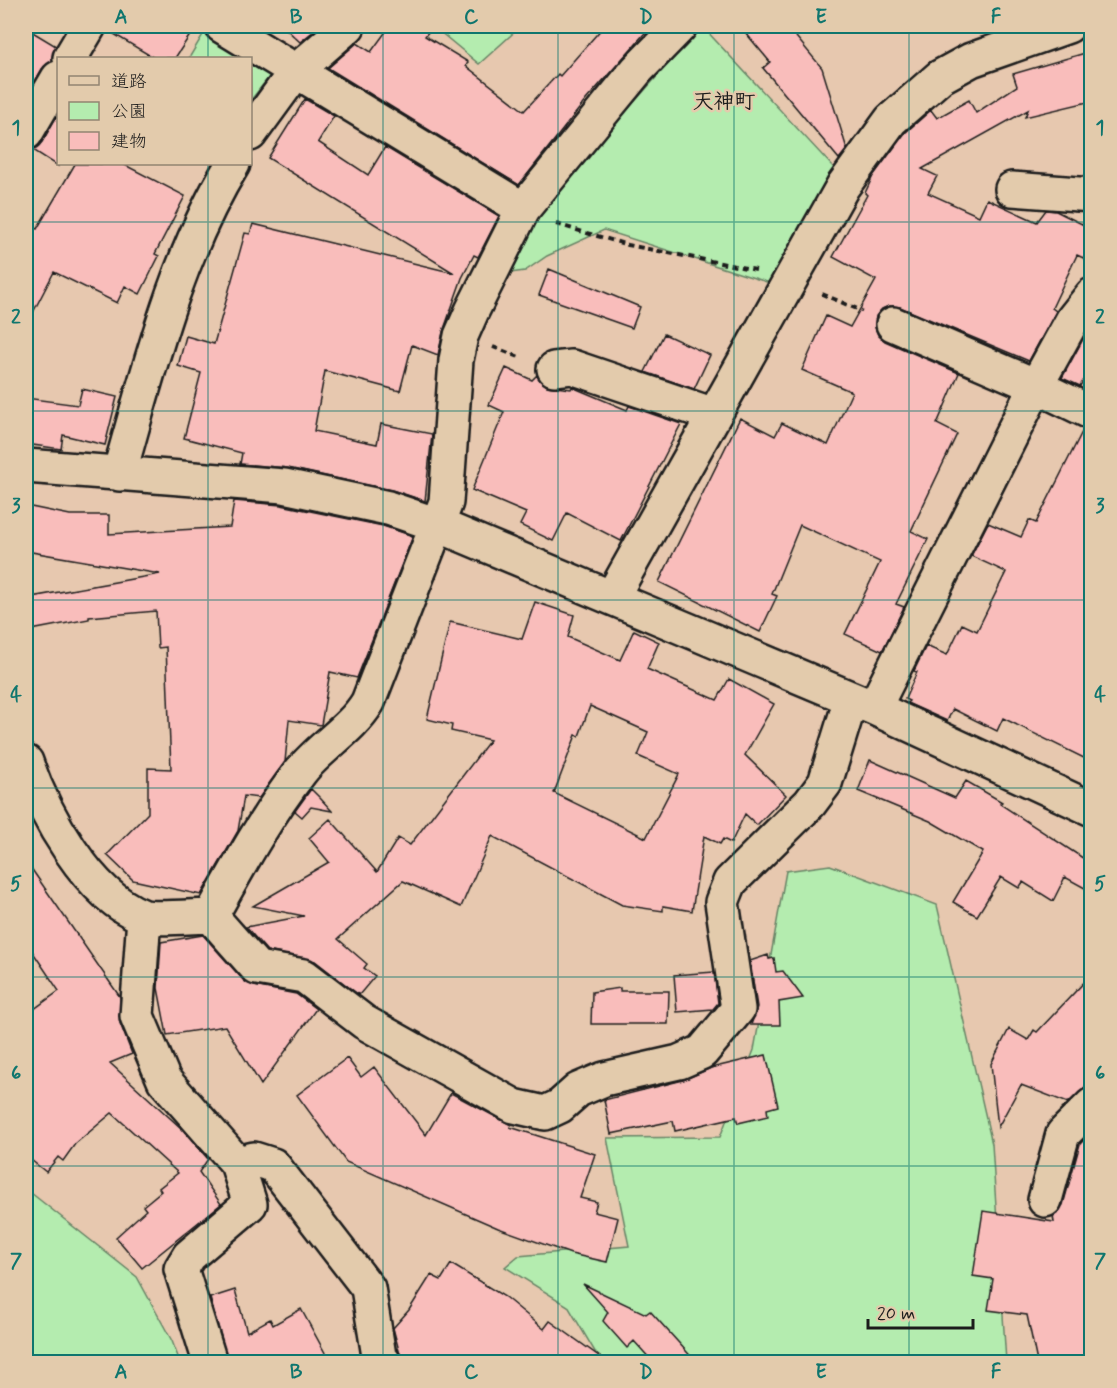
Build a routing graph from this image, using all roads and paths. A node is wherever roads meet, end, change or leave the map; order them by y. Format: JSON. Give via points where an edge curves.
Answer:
{"nodes":[{"id":1,"x":89,"y":26,"type":"edge"},
{"id":2,"x":222,"y":26,"type":"edge"},
{"id":3,"x":348,"y":26,"type":"edge"},
{"id":4,"x":680,"y":26,"type":"edge"},
{"id":5,"x":1068,"y":26,"type":"edge"},
{"id":6,"x":71,"y":57,"type":"edge"},
{"id":7,"x":296,"y":70,"type":"junction"},
{"id":8,"x":57,"y":80,"type":"edge"},
{"id":9,"x":252,"y":131,"type":"edge"},
{"id":10,"x":26,"y":133,"type":"edge"},
{"id":11,"x":232,"y":165,"type":"edge"},
{"id":12,"x":1012,"y":189,"type":"dead end"},
{"id":13,"x":1092,"y":195,"type":"edge"},
{"id":14,"x":523,"y":209,"type":"junction"},
{"id":15,"x":592,"y":232,"type":"dead end"},
{"id":16,"x":792,"y":280,"type":"junction"},
{"id":17,"x":1092,"y":295,"type":"edge"},
{"id":18,"x":893,"y":324,"type":"joint"},
{"id":19,"x":461,"y":336,"type":"junction"},
{"id":20,"x":554,"y":369,"type":"joint"},
{"id":21,"x":1036,"y":386,"type":"junction"},
{"id":22,"x":1092,"y":413,"type":"edge"},
{"id":23,"x":714,"y":415,"type":"junction"},
{"id":24,"x":26,"y":466,"type":"edge"},
{"id":25,"x":119,"y":474,"type":"junction"},
{"id":26,"x":438,"y":525,"type":"junction"},
{"id":27,"x":612,"y":597,"type":"junction"},
{"id":28,"x":863,"y":704,"type":"junction"},
{"id":29,"x":26,"y":762,"type":"edge"},
{"id":30,"x":1092,"y":809,"type":"edge"},
{"id":31,"x":211,"y":916,"type":"junction"},
{"id":32,"x":144,"y":917,"type":"junction"},
{"id":33,"x":1092,"y":1105,"type":"edge"},
{"id":34,"x":237,"y":1163,"type":"junction"},
{"id":35,"x":1045,"y":1200,"type":"dead end"},
{"id":36,"x":210,"y":1362,"type":"edge"},
{"id":37,"x":384,"y":1362,"type":"edge"}],
"edges":[{"from":1,"to":6,"type":"street"},
{"from":2,"to":7,"type":"street"},
{"from":3,"to":7,"type":"street"},
{"from":4,"to":14,"type":"street","via":[[637,70]]},
{"from":5,"to":16,"type":"street","via":[[971,60],[940,77],[913,99],[859,161]]},
{"from":7,"to":9,"type":"street"},
{"from":7,"to":14,"type":"street"},
{"from":8,"to":10,"type":"street"},
{"from":11,"to":25,"type":"street","via":[[202,223],[149,359]]},
{"from":12,"to":13,"type":"street"},
{"from":14,"to":19,"type":"street"},
{"from":15,"to":16,"type":"path","via":[[628,245]]},
{"from":16,"to":18,"type":"path"},
{"from":16,"to":23,"type":"street"},
{"from":17,"to":21,"type":"street","via":[[1073,319]]},
{"from":18,"to":21,"type":"street"},
{"from":19,"to":20,"type":"path"},
{"from":19,"to":26,"type":"street","via":[[446,502]]},
{"from":20,"to":23,"type":"street","via":[[572,367]]},
{"from":21,"to":22,"type":"street"},
{"from":21,"to":28,"type":"street"},
{"from":23,"to":27,"type":"street"},
{"from":24,"to":25,"type":"street"},
{"from":25,"to":26,"type":"street","via":[[284,486],[388,508]]},
{"from":26,"to":27,"type":"street"},
{"from":26,"to":31,"type":"street","via":[[368,702],[361,714],[303,769],[265,822]]},
{"from":27,"to":28,"type":"street"},
{"from":28,"to":30,"type":"street"},
{"from":28,"to":31,"type":"street","via":[[825,783],[810,803],[730,882],[722,902],[738,1009],[702,1052],[679,1062],[604,1079],[578,1090],[545,1113],[514,1106],[364,1022],[304,976],[257,968]]},
{"from":29,"to":32,"type":"street","via":[[71,852],[101,888]]},
{"from":31,"to":32,"type":"street"},
{"from":32,"to":34,"type":"street","via":[[137,1016],[164,1080]]},
{"from":33,"to":35,"type":"street","via":[[1063,1134]]},
{"from":34,"to":36,"type":"street","via":[[250,1204],[189,1256],[180,1269]]},
{"from":34,"to":37,"type":"street","via":[[254,1159],[273,1165],[368,1288]]}]}
